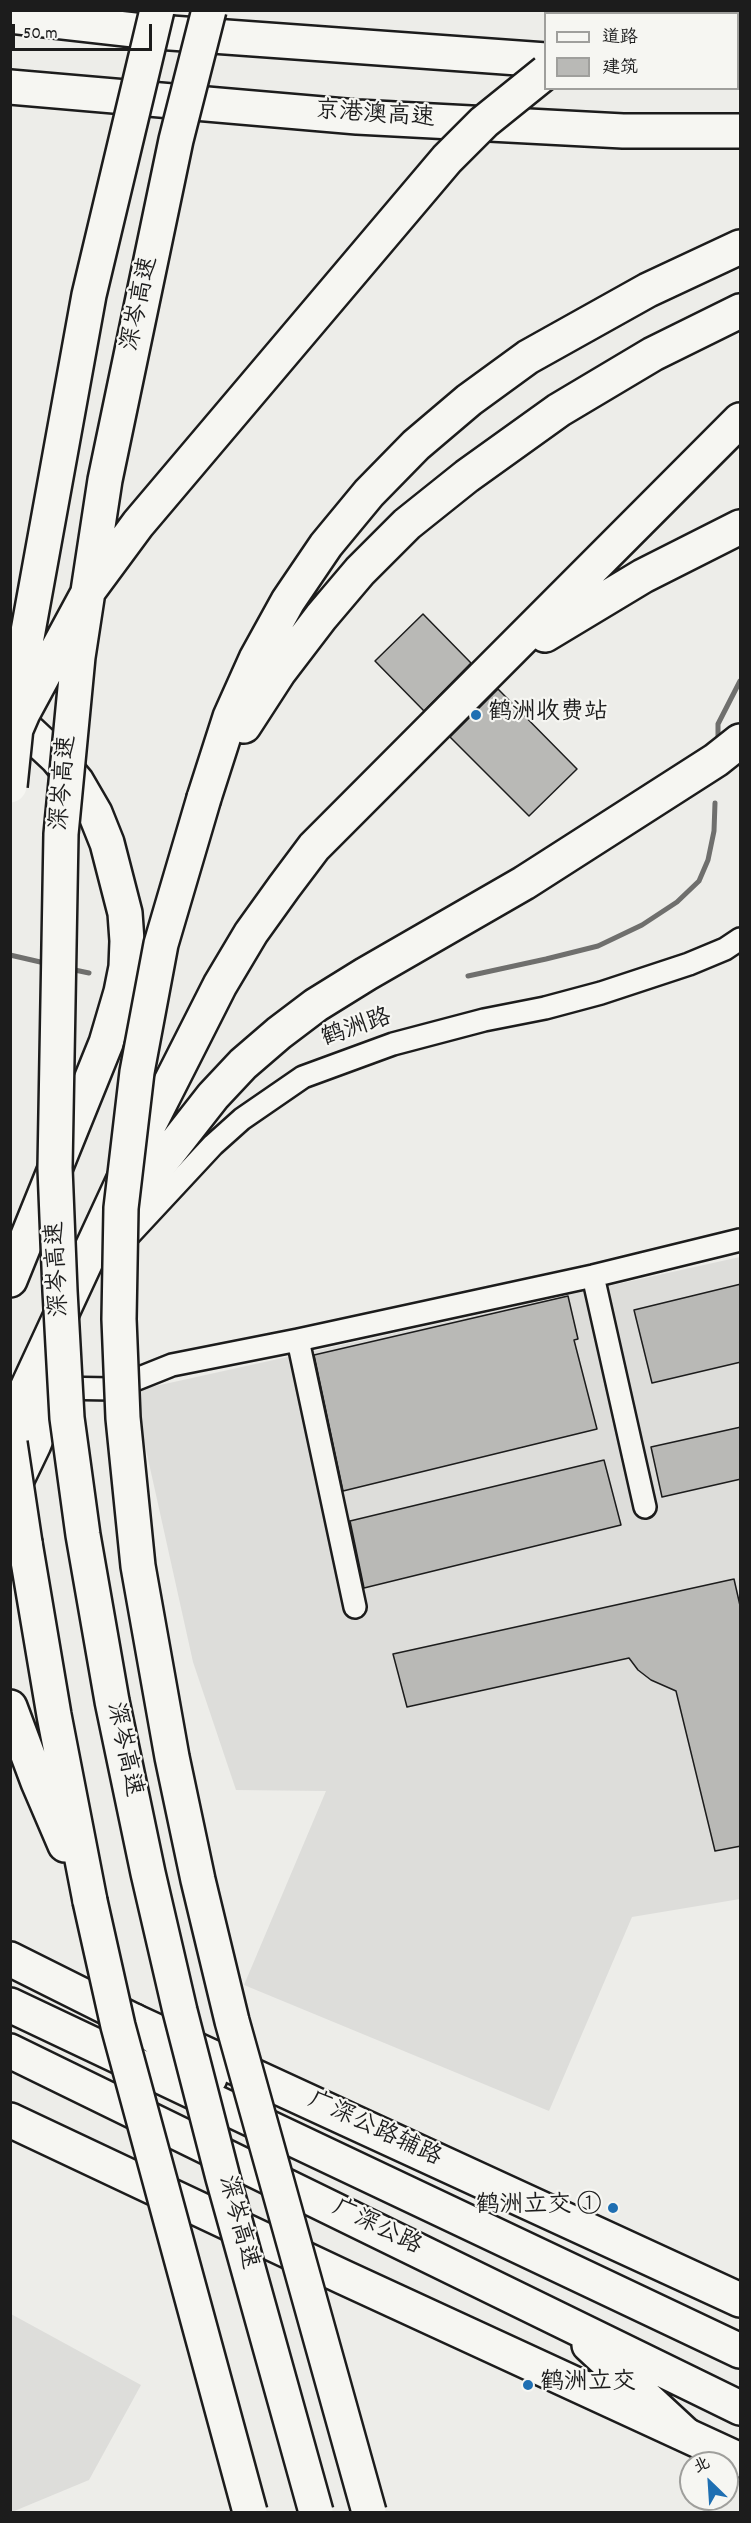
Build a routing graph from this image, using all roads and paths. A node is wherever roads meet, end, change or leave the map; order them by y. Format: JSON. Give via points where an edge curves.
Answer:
{"nodes":[{"id":1,"x":158,"y":10,"type":"edge"},
{"id":2,"x":208,"y":10,"type":"edge"},
{"id":3,"x":10,"y":16,"type":"edge"},
{"id":4,"x":544,"y":60,"type":"edge"},
{"id":5,"x":544,"y":74,"type":"edge"},
{"id":6,"x":10,"y":87,"type":"edge"},
{"id":7,"x":741,"y":131,"type":"edge"},
{"id":8,"x":741,"y":247,"type":"edge"},
{"id":9,"x":741,"y":311,"type":"edge"},
{"id":10,"x":741,"y":420,"type":"edge"},
{"id":11,"x":741,"y":527,"type":"edge"},
{"id":12,"x":488,"y":673,"type":"junction"},
{"id":13,"x":10,"y":714,"type":"edge"},
{"id":14,"x":741,"y":741,"type":"edge"},
{"id":15,"x":10,"y":743,"type":"edge"},
{"id":16,"x":10,"y":786,"type":"edge"},
{"id":17,"x":204,"y":798,"type":"junction"},
{"id":18,"x":741,"y":939,"type":"edge"},
{"id":19,"x":741,"y":1240,"type":"edge"},
{"id":20,"x":592,"y":1276,"type":"junction"},
{"id":21,"x":10,"y":1280,"type":"edge"},
{"id":22,"x":68,"y":1303,"type":"junction"},
{"id":23,"x":298,"y":1340,"type":"junction"},
{"id":24,"x":122,"y":1385,"type":"junction"},
{"id":25,"x":54,"y":1388,"type":"junction"},
{"id":26,"x":10,"y":1425,"type":"edge"},
{"id":27,"x":10,"y":1443,"type":"edge"},
{"id":28,"x":10,"y":1494,"type":"edge"},
{"id":29,"x":645,"y":1507,"type":"dead end"},
{"id":30,"x":355,"y":1606,"type":"dead end"},
{"id":31,"x":10,"y":1707,"type":"edge"},
{"id":32,"x":90,"y":1901,"type":"junction"},
{"id":33,"x":10,"y":1959,"type":"edge"},
{"id":34,"x":10,"y":2005,"type":"edge"},
{"id":35,"x":134,"y":2021,"type":"junction"},
{"id":36,"x":10,"y":2051,"type":"edge"},
{"id":37,"x":10,"y":2120,"type":"edge"},
{"id":38,"x":296,"y":2141,"type":"junction"},
{"id":39,"x":741,"y":2300,"type":"edge"},
{"id":40,"x":564,"y":2321,"type":"junction"},
{"id":41,"x":741,"y":2351,"type":"edge"},
{"id":42,"x":741,"y":2408,"type":"edge"},
{"id":43,"x":685,"y":2434,"type":"junction"},
{"id":44,"x":741,"y":2460,"type":"edge"},
{"id":45,"x":250,"y":2512,"type":"edge"},
{"id":46,"x":316,"y":2512,"type":"edge"},
{"id":47,"x":369,"y":2512,"type":"edge"}],
"edges":[{"from":1,"to":16,"type":"main road","bridge":true,"via":[[89,295],[23,659]]},
{"from":2,"to":46,"type":"main road","name":"深岑高速","bridge":true,"via":[[176,140],[105,480],[78,657],[61,834],[55,1168],[60,1291],[67,1418],[82,1536],[126,1770],[180,2012]]},
{"from":3,"to":4,"type":"main road","bridge":true,"via":[[166,33]]},
{"from":5,"to":15,"type":"main road","bridge":true,"via":[[484,122],[447,159],[138,524],[90,589]]},
{"from":6,"to":7,"type":"main road","name":"京港澳高速","bridge":true,"via":[[357,117],[623,131]]},
{"from":8,"to":17,"type":"main road","via":[[648,290],[528,357],[469,400],[369,493],[326,545],[288,601],[256,659],[230,717]]},
{"from":9,"to":17,"type":"main road","via":[[653,354],[559,410],[407,524],[360,571],[279,672]]},
{"from":10,"to":12,"type":"main road"},
{"from":11,"to":12,"type":"main road","via":[[643,576]]},
{"from":12,"to":22,"type":"main road","via":[[314,848],[251,933],[149,1125]]},
{"from":13,"to":21,"type":"main road","via":[[78,782],[95,813],[125,913],[127,941],[123,983],[106,1043]]},
{"from":14,"to":22,"type":"main road","via":[[524,883],[366,974],[279,1033],[243,1064],[182,1134],[129,1206]]},
{"from":17,"to":24,"type":"main road","bridge":true,"via":[[161,944],[137,1072],[121,1208]]},
{"from":18,"to":22,"type":"street","name":"鹤洲路","via":[[688,964],[601,993],[393,1044],[303,1077],[251,1112],[213,1145]]},
{"from":19,"to":20,"type":"street"},
{"from":20,"to":23,"type":"street"},
{"from":20,"to":29,"type":"street"},
{"from":22,"to":25,"type":"main road"},
{"from":22,"to":26,"type":"main road"},
{"from":23,"to":24,"type":"street","via":[[172,1365]]},
{"from":23,"to":30,"type":"street"},
{"from":24,"to":25,"type":"street","via":[[112,1389]]},
{"from":24,"to":47,"type":"main road","bridge":true,"via":[[138,1566],[194,1858],[232,2021]]},
{"from":25,"to":28,"type":"main road"},
{"from":27,"to":32,"type":"main road","bridge":true,"via":[[54,1715]]},
{"from":31,"to":32,"type":"main road"},
{"from":32,"to":45,"type":"main road","bridge":true,"via":[[118,2026]]},
{"from":33,"to":35,"type":"main road","name":"广深公路辅路"},
{"from":34,"to":38,"type":"main road","name":"广深公路"},
{"from":35,"to":38,"type":"main road"},
{"from":35,"to":39,"type":"main road","name":"广深公路辅路"},
{"from":36,"to":40,"type":"main road","name":"广深公路"},
{"from":37,"to":43,"type":"main road"},
{"from":38,"to":41,"type":"main road","name":"广深公路"},
{"from":40,"to":42,"type":"main road","name":"广深公路"},
{"from":40,"to":43,"type":"main road"},
{"from":43,"to":44,"type":"main road"}]}
